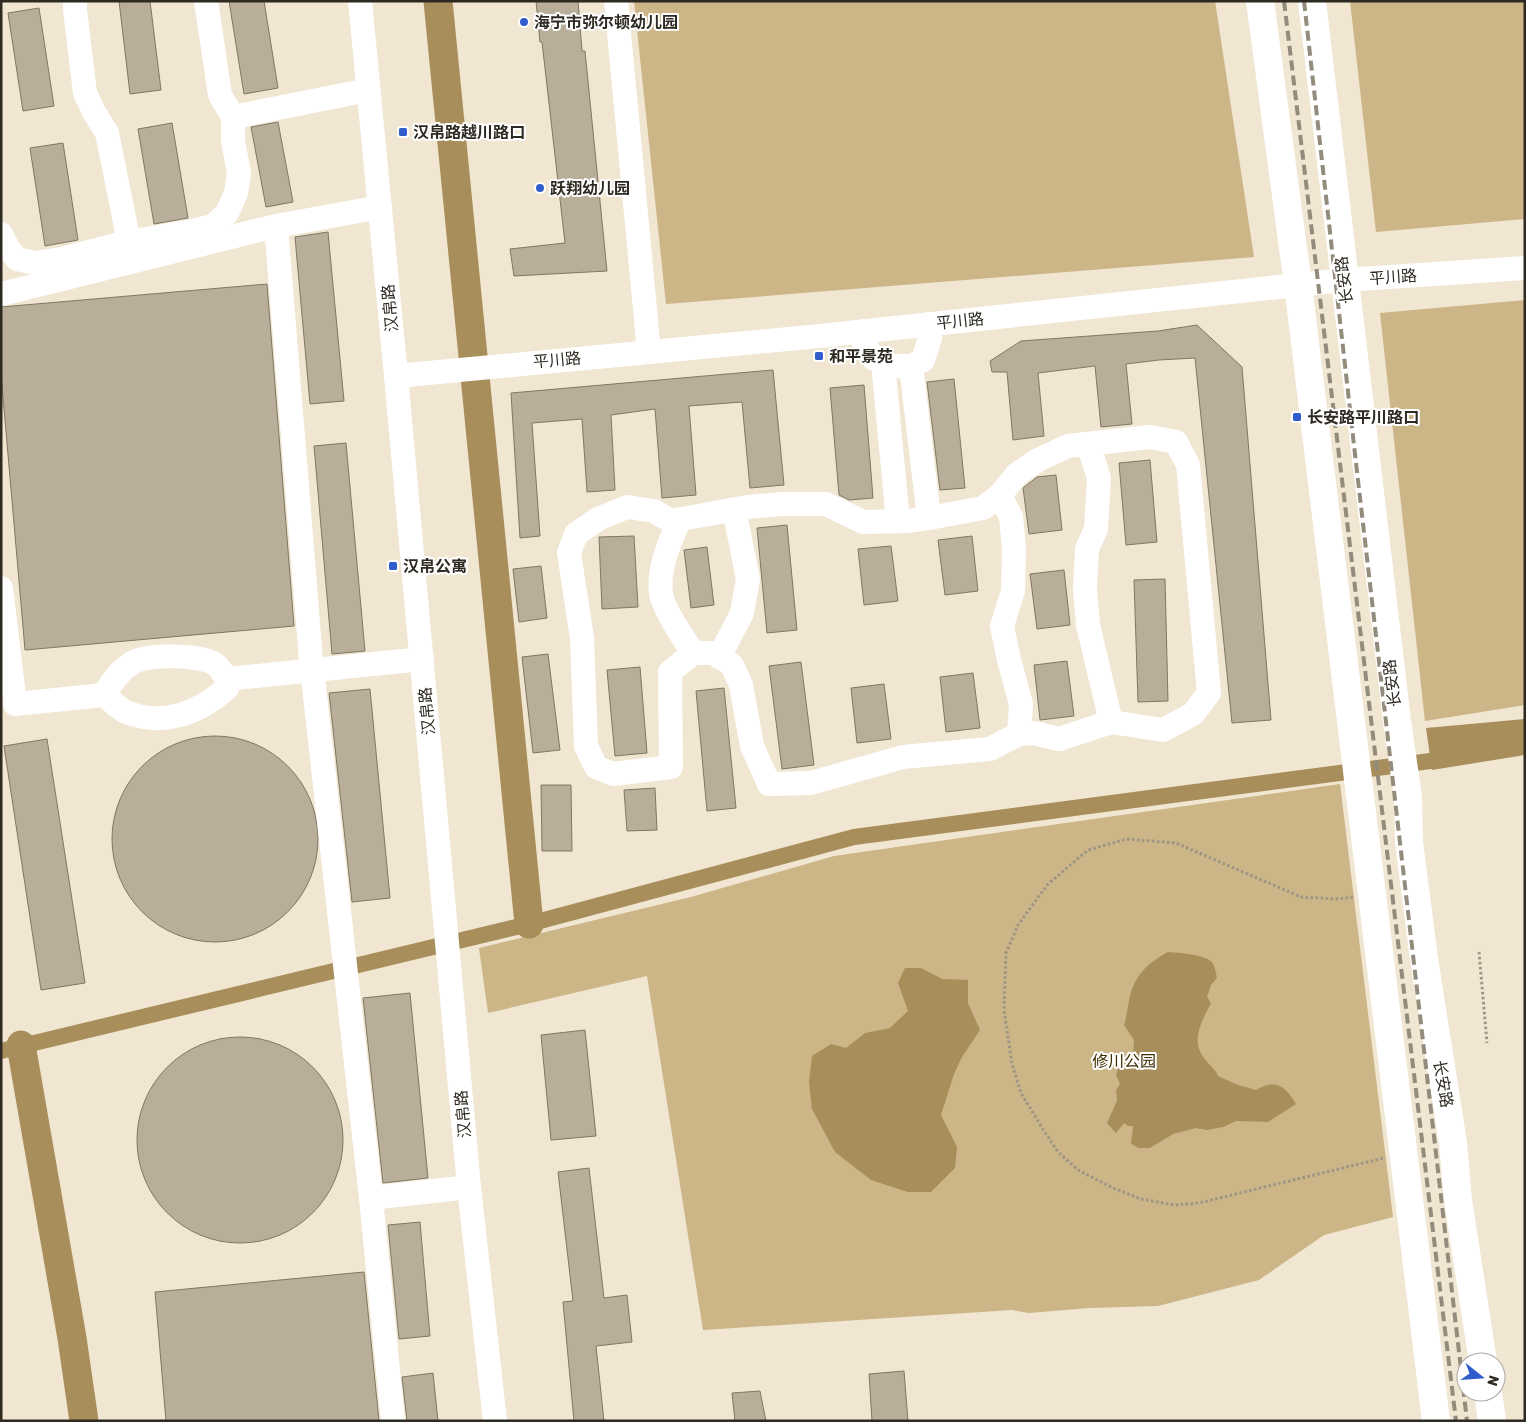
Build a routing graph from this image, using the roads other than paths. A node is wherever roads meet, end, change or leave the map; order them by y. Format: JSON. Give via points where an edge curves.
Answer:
{"nodes":[{"id":1,"x":75,"y":1,"type":"edge"},
{"id":2,"x":206,"y":1,"type":"edge"},
{"id":3,"x":360,"y":1,"type":"edge"},
{"id":4,"x":616,"y":1,"type":"edge"},
{"id":5,"x":1260,"y":1,"type":"edge"},
{"id":6,"x":1312,"y":1,"type":"edge"},
{"id":7,"x":368,"y":90,"type":"junction"},
{"id":8,"x":233,"y":117,"type":"junction"},
{"id":9,"x":380,"y":207,"type":"junction"},
{"id":10,"x":276,"y":226,"type":"junction"},
{"id":11,"x":1,"y":234,"type":"edge"},
{"id":12,"x":128,"y":242,"type":"junction"},
{"id":13,"x":1525,"y":268,"type":"edge"},
{"id":14,"x":1344,"y":280,"type":"junction"},
{"id":15,"x":1298,"y":285,"type":"junction"},
{"id":16,"x":1,"y":294,"type":"edge"},
{"id":17,"x":929,"y":324,"type":"junction"},
{"id":18,"x":863,"y":331,"type":"junction"},
{"id":19,"x":649,"y":352,"type":"junction"},
{"id":20,"x":883,"y":362,"type":"junction"},
{"id":21,"x":911,"y":366,"type":"junction"},
{"id":22,"x":405,"y":375,"type":"junction"},
{"id":23,"x":1088,"y":444,"type":"junction"},
{"id":24,"x":1000,"y":495,"type":"junction"},
{"id":25,"x":734,"y":509,"type":"junction"},
{"id":26,"x":929,"y":518,"type":"junction"},
{"id":27,"x":680,"y":520,"type":"junction"},
{"id":28,"x":898,"y":521,"type":"junction"},
{"id":29,"x":1,"y":588,"type":"edge"},
{"id":30,"x":693,"y":653,"type":"junction"},
{"id":31,"x":720,"y":657,"type":"junction"},
{"id":32,"x":422,"y":660,"type":"junction"},
{"id":33,"x":312,"y":671,"type":"junction"},
{"id":34,"x":227,"y":679,"type":"junction"},
{"id":35,"x":104,"y":695,"type":"junction"},
{"id":36,"x":1111,"y":722,"type":"junction"},
{"id":37,"x":1019,"y":734,"type":"junction"},
{"id":38,"x":469,"y":1187,"type":"junction"},
{"id":39,"x":371,"y":1198,"type":"junction"},
{"id":40,"x":1481,"y":1352,"type":"edge"},
{"id":41,"x":1489,"y":1402,"type":"edge"},
{"id":42,"x":393,"y":1421,"type":"edge"},
{"id":43,"x":495,"y":1421,"type":"edge"},
{"id":44,"x":1436,"y":1421,"type":"edge"},
{"id":45,"x":1492,"y":1421,"type":"edge"}],
"edges":[{"from":1,"to":12,"type":"street","via":[[85,94],[107,132]]},
{"from":2,"to":8,"type":"street","via":[[220,95]]},
{"from":3,"to":7,"type":"street","name":"汉帛路"},
{"from":4,"to":19,"type":"street"},
{"from":5,"to":15,"type":"main road"},
{"from":6,"to":14,"type":"main road","name":"长安路"},
{"from":7,"to":8,"type":"street"},
{"from":7,"to":9,"type":"street","name":"汉帛路"},
{"from":8,"to":12,"type":"street","via":[[233,141],[239,173],[236,193],[226,213],[213,226]]},
{"from":9,"to":10,"type":"street"},
{"from":9,"to":22,"type":"street","name":"汉帛路"},
{"from":10,"to":16,"type":"street"},
{"from":10,"to":33,"type":"street"},
{"from":11,"to":12,"type":"street","via":[[17,259],[35,263]]},
{"from":13,"to":14,"type":"street","name":"平川路"},
{"from":14,"to":15,"type":"street","name":"平川路"},
{"from":14,"to":40,"type":"main road","name":"长安路","via":[[1408,797],[1409,842],[1424,959]]},
{"from":15,"to":17,"type":"street","name":"平川路"},
{"from":15,"to":44,"type":"main road"},
{"from":17,"to":18,"type":"street","name":"平川路"},
{"from":17,"to":21,"type":"street","via":[[930,338],[924,360]]},
{"from":18,"to":19,"type":"street","name":"平川路"},
{"from":18,"to":20,"type":"street","via":[[864,344],[874,359]]},
{"from":19,"to":22,"type":"street","name":"平川路"},
{"from":20,"to":21,"type":"street","via":[[891,366]]},
{"from":20,"to":28,"type":"street"},
{"from":21,"to":26,"type":"street"},
{"from":22,"to":32,"type":"street","name":"汉帛路"},
{"from":23,"to":24,"type":"street","via":[[1068,446],[1038,460],[1016,474]]},
{"from":23,"to":36,"type":"street","via":[[1100,478],[1096,529],[1088,548],[1085,590],[1088,625]]},
{"from":23,"to":36,"type":"street","via":[[1150,437],[1176,442],[1188,465],[1209,693],[1193,714],[1163,730]]},
{"from":24,"to":26,"type":"street","via":[[983,508]]},
{"from":24,"to":37,"type":"street","via":[[1011,517],[1014,548],[1013,591],[1002,626],[1021,704]]},
{"from":25,"to":27,"type":"street"},
{"from":25,"to":28,"type":"street","via":[[826,504],[863,522]]},
{"from":25,"to":31,"type":"street","via":[[748,579],[742,613]]},
{"from":26,"to":28,"type":"street"},
{"from":27,"to":30,"type":"street","via":[[662,567],[661,596],[680,635]]},
{"from":27,"to":30,"type":"street","via":[[672,521],[654,512],[627,507],[598,519],[576,534],[569,553],[582,638],[586,746],[596,767],[613,774],[671,767],[670,672]]},
{"from":29,"to":35,"type":"street","via":[[15,704]]},
{"from":30,"to":31,"type":"street","via":[[715,653]]},
{"from":31,"to":37,"type":"street","via":[[732,666],[741,685],[752,746],[769,784],[811,783],[903,757],[990,749]]},
{"from":32,"to":33,"type":"street"},
{"from":32,"to":38,"type":"street","name":"汉帛路"},
{"from":33,"to":34,"type":"street"},
{"from":33,"to":39,"type":"street"},
{"from":34,"to":35,"type":"street","via":[[227,688],[213,700],[199,709],[174,717],[147,718],[124,711]]},
{"from":34,"to":35,"type":"street","via":[[216,665],[199,657],[167,656],[133,662],[114,678]]},
{"from":36,"to":37,"type":"street","via":[[1059,739],[1034,733]]},
{"from":38,"to":39,"type":"street"},
{"from":38,"to":43,"type":"street","name":"汉帛路"},
{"from":39,"to":42,"type":"street"},
{"from":41,"to":45,"type":"main road"}]}
